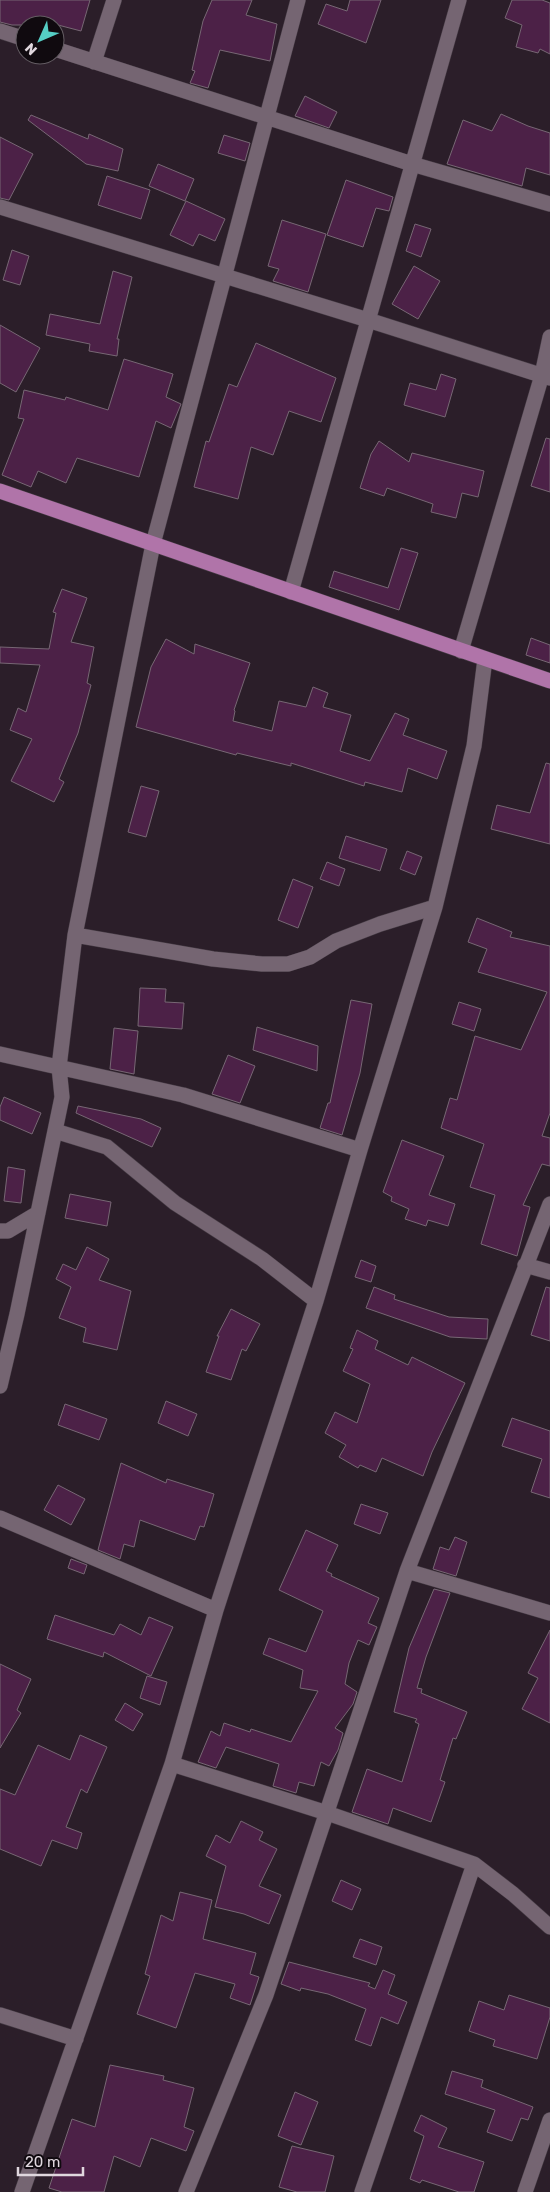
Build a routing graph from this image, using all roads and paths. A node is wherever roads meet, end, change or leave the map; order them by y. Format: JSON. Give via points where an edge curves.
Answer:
{"nodes":[{"id":1,"x":114,"y":0,"type":"edge"},
{"id":2,"x":298,"y":0,"type":"edge"},
{"id":3,"x":459,"y":0,"type":"edge"},
{"id":4,"x":0,"y":31,"type":"edge"},
{"id":5,"x":15,"y":36,"type":"edge"},
{"id":6,"x":65,"y":52,"type":"edge"},
{"id":7,"x":94,"y":62,"type":"junction"},
{"id":8,"x":266,"y":117,"type":"junction"},
{"id":9,"x":412,"y":164,"type":"junction"},
{"id":10,"x":550,"y":204,"type":"edge"},
{"id":11,"x":0,"y":207,"type":"edge"},
{"id":12,"x":224,"y":276,"type":"junction"},
{"id":13,"x":368,"y":320,"type":"junction"},
{"id":14,"x":550,"y":337,"type":"edge"},
{"id":15,"x":546,"y":377,"type":"edge"},
{"id":16,"x":0,"y":491,"type":"edge"},
{"id":17,"x":153,"y":544,"type":"junction"},
{"id":18,"x":291,"y":592,"type":"junction"},
{"id":19,"x":461,"y":652,"type":"junction"},
{"id":20,"x":485,"y":659,"type":"junction"},
{"id":21,"x":550,"y":681,"type":"edge"},
{"id":22,"x":435,"y":908,"type":"junction"},
{"id":23,"x":75,"y":935,"type":"junction"},
{"id":24,"x":0,"y":1054,"type":"edge"},
{"id":25,"x":59,"y":1067,"type":"junction"},
{"id":26,"x":55,"y":1131,"type":"junction"},
{"id":27,"x":360,"y":1150,"type":"junction"},
{"id":28,"x":550,"y":1204,"type":"edge"},
{"id":29,"x":38,"y":1213,"type":"junction"},
{"id":30,"x":0,"y":1231,"type":"edge"},
{"id":31,"x":525,"y":1265,"type":"junction"},
{"id":32,"x":550,"y":1272,"type":"edge"},
{"id":33,"x":316,"y":1301,"type":"junction"},
{"id":34,"x":0,"y":1386,"type":"edge"},
{"id":35,"x":0,"y":1518,"type":"edge"},
{"id":36,"x":408,"y":1570,"type":"junction"},
{"id":37,"x":216,"y":1610,"type":"junction"},
{"id":38,"x":550,"y":1613,"type":"edge"},
{"id":39,"x":172,"y":1764,"type":"junction"},
{"id":40,"x":327,"y":1813,"type":"junction"},
{"id":41,"x":474,"y":1864,"type":"junction"},
{"id":42,"x":550,"y":1927,"type":"edge"},
{"id":43,"x":0,"y":2015,"type":"edge"},
{"id":44,"x":76,"y":2039,"type":"junction"},
{"id":45,"x":550,"y":2120,"type":"edge"},
{"id":46,"x":22,"y":2192,"type":"edge"},
{"id":47,"x":186,"y":2192,"type":"edge"},
{"id":48,"x":362,"y":2192,"type":"edge"},
{"id":49,"x":525,"y":2192,"type":"edge"}],
"edges":[{"from":1,"to":7,"type":"street"},
{"from":2,"to":8,"type":"street"},
{"from":3,"to":9,"type":"street"},
{"from":4,"to":5,"type":"street"},
{"from":6,"to":7,"type":"street"},
{"from":7,"to":8,"type":"street"},
{"from":8,"to":9,"type":"street"},
{"from":8,"to":12,"type":"street"},
{"from":9,"to":10,"type":"street"},
{"from":9,"to":13,"type":"street"},
{"from":11,"to":12,"type":"street"},
{"from":12,"to":13,"type":"street"},
{"from":12,"to":17,"type":"street"},
{"from":13,"to":15,"type":"street"},
{"from":13,"to":18,"type":"street"},
{"from":14,"to":15,"type":"street"},
{"from":15,"to":19,"type":"street"},
{"from":16,"to":17,"type":"main road"},
{"from":17,"to":18,"type":"main road"},
{"from":17,"to":23,"type":"street"},
{"from":18,"to":19,"type":"main road"},
{"from":19,"to":20,"type":"main road"},
{"from":20,"to":21,"type":"main road"},
{"from":20,"to":22,"type":"street","via":[[474,746]]},
{"from":22,"to":23,"type":"street","via":[[380,924],[288,964],[213,959]]},
{"from":22,"to":27,"type":"street"},
{"from":23,"to":25,"type":"street"},
{"from":24,"to":25,"type":"street"},
{"from":25,"to":26,"type":"street","via":[[62,1097]]},
{"from":25,"to":27,"type":"street","via":[[183,1095]]},
{"from":26,"to":29,"type":"street"},
{"from":26,"to":33,"type":"street","via":[[107,1147],[175,1204],[262,1259]]},
{"from":27,"to":33,"type":"street"},
{"from":28,"to":31,"type":"street"},
{"from":29,"to":30,"type":"street","via":[[8,1231]]},
{"from":29,"to":34,"type":"street"},
{"from":31,"to":32,"type":"street"},
{"from":31,"to":36,"type":"street"},
{"from":33,"to":37,"type":"street"},
{"from":35,"to":37,"type":"street"},
{"from":36,"to":38,"type":"street"},
{"from":36,"to":40,"type":"street"},
{"from":37,"to":39,"type":"street"},
{"from":39,"to":40,"type":"street"},
{"from":39,"to":44,"type":"street"},
{"from":40,"to":41,"type":"street"},
{"from":40,"to":47,"type":"street","via":[[266,1995]]},
{"from":41,"to":42,"type":"street"},
{"from":41,"to":48,"type":"street"},
{"from":43,"to":44,"type":"street"},
{"from":44,"to":46,"type":"street"},
{"from":45,"to":49,"type":"street"}]}
